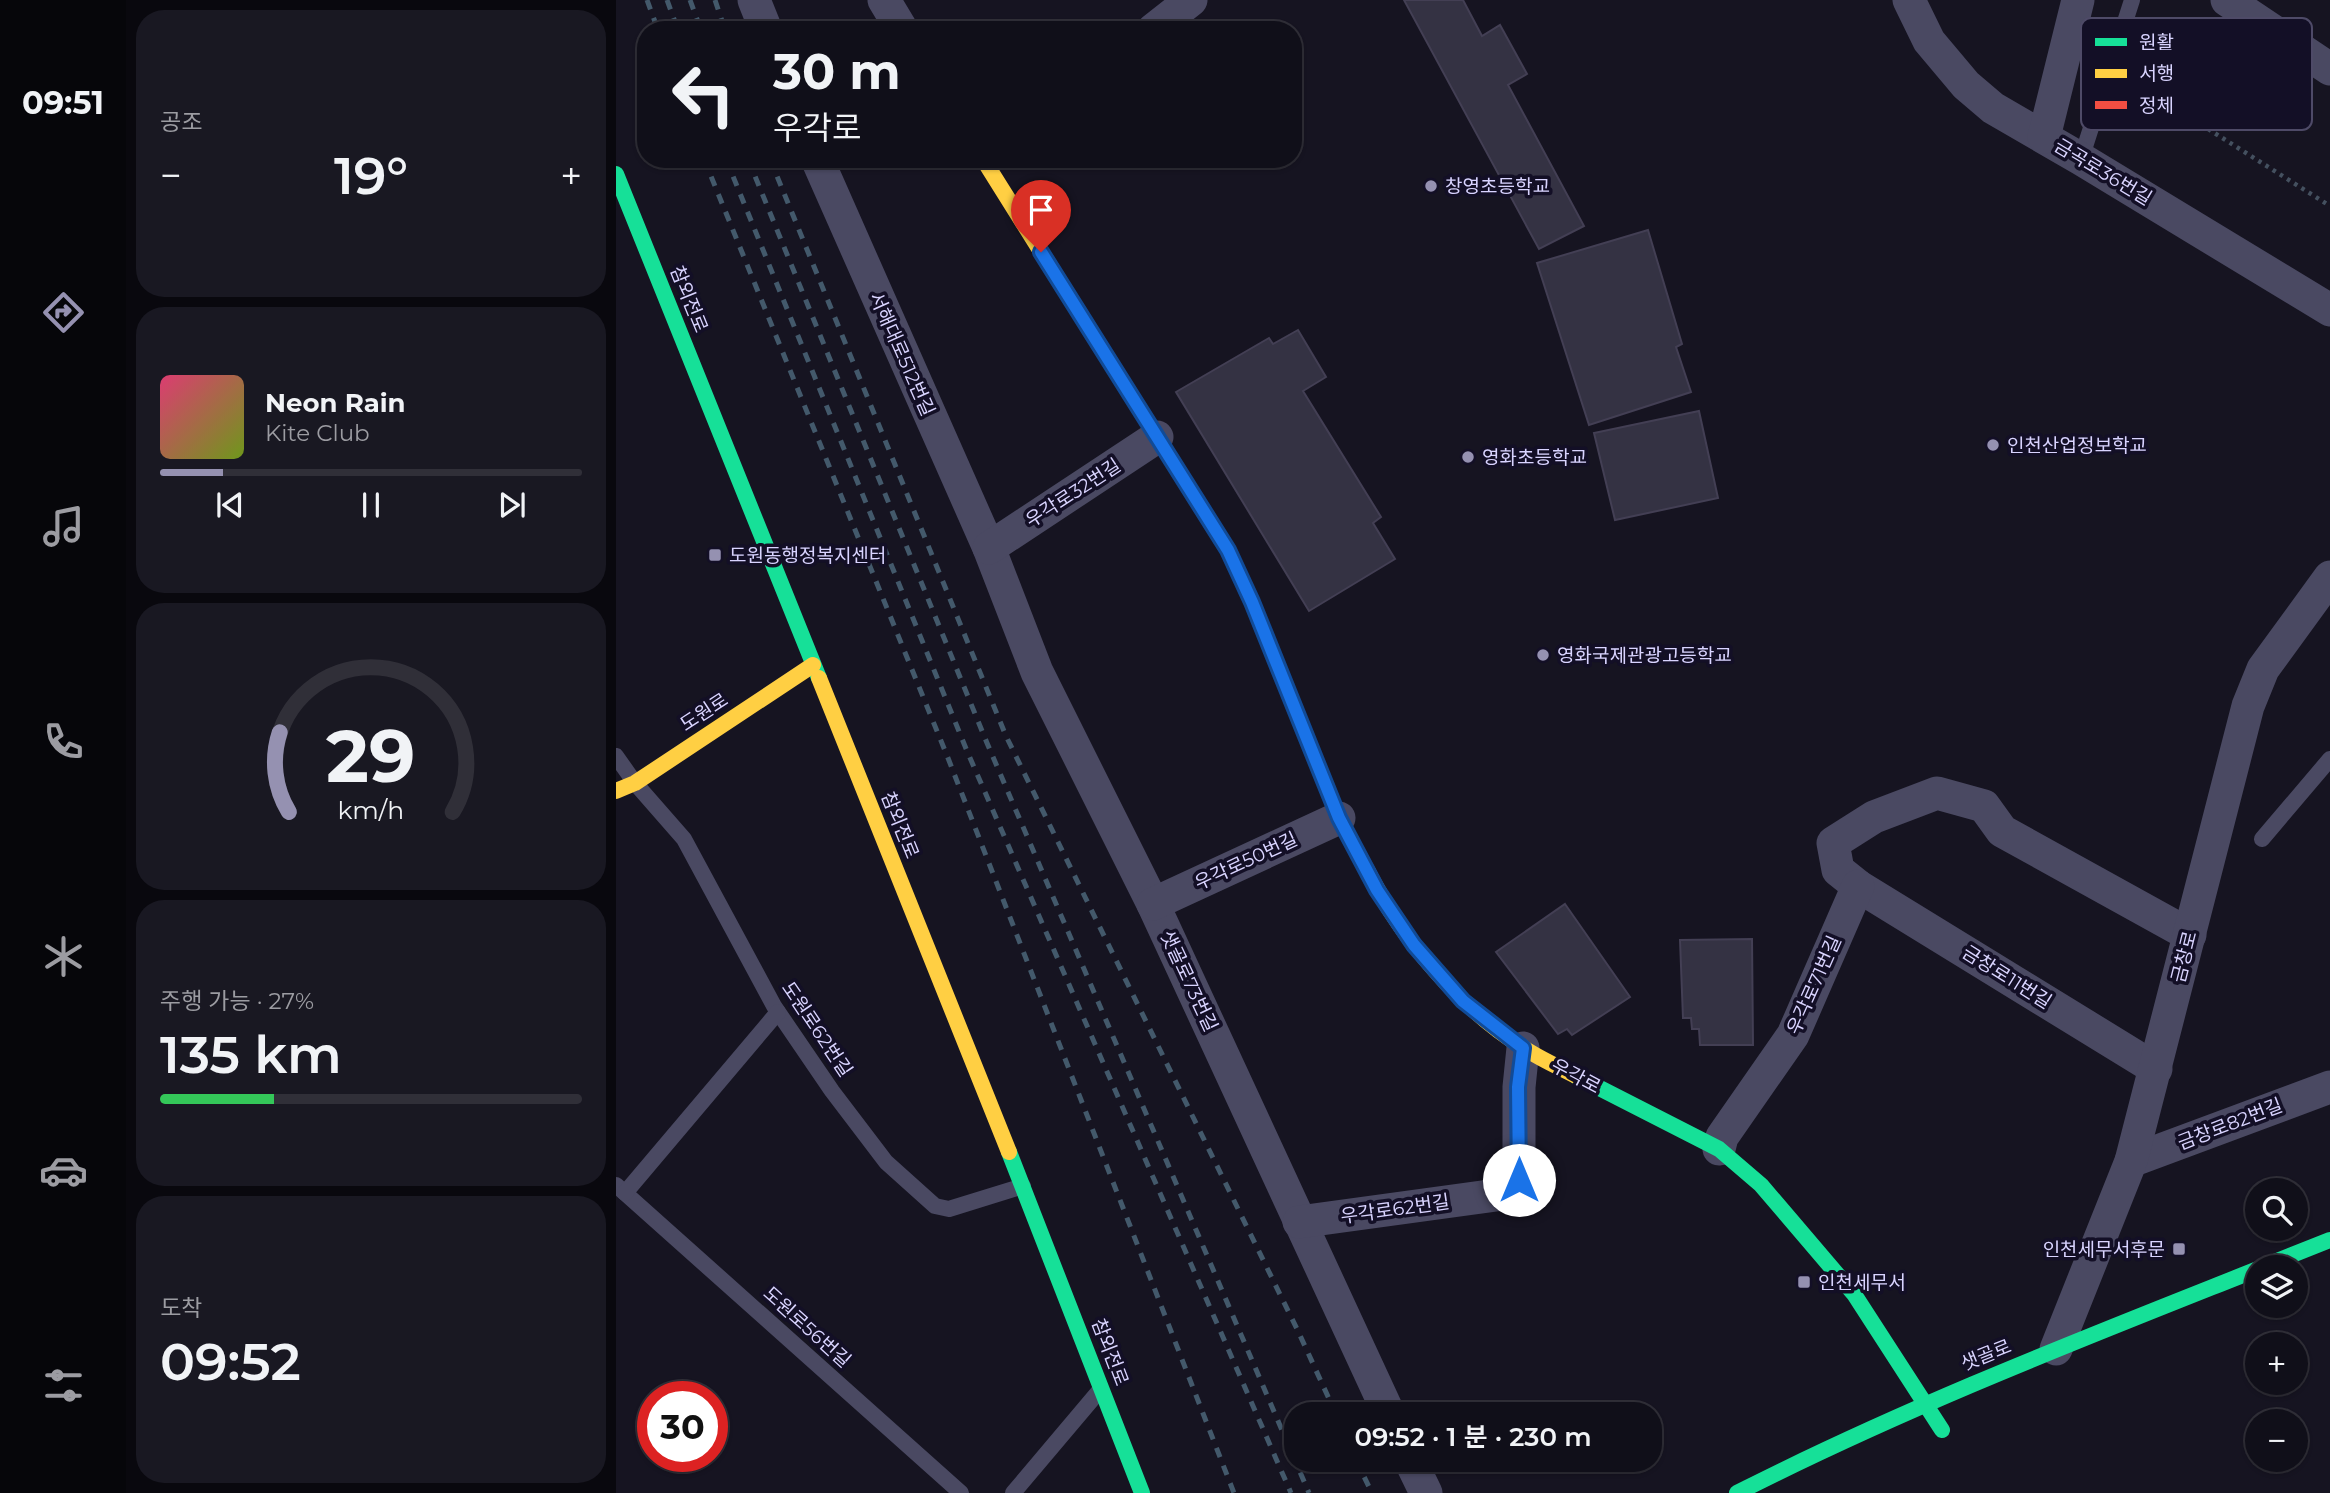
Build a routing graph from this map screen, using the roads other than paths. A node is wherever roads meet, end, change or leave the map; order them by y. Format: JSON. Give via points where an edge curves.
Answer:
{"nodes":[{"id":1,"x":754,"y":0,"type":"edge"},
{"id":2,"x":884,"y":0,"type":"edge"},
{"id":3,"x":1191,"y":0,"type":"edge"},
{"id":4,"x":1909,"y":0,"type":"edge"},
{"id":5,"x":2078,"y":0,"type":"edge"},
{"id":6,"x":2132,"y":0,"type":"edge"},
{"id":7,"x":2227,"y":0,"type":"edge"},
{"id":8,"x":2126,"y":18,"type":"edge"},
{"id":9,"x":2254,"y":18,"type":"edge"},
{"id":10,"x":762,"y":21,"type":"edge"},
{"id":11,"x":897,"y":21,"type":"edge"},
{"id":12,"x":1164,"y":21,"type":"edge"},
{"id":13,"x":2312,"y":57,"type":"edge"},
{"id":14,"x":2330,"y":69,"type":"edge"},
{"id":15,"x":2090,"y":130,"type":"edge"},
{"id":16,"x":2044,"y":137,"type":"junction"},
{"id":17,"x":2081,"y":159,"type":"junction"},
{"id":18,"x":821,"y":168,"type":"edge"},
{"id":19,"x":989,"y":168,"type":"edge"},
{"id":20,"x":617,"y":182,"type":"edge"},
{"id":21,"x":2330,"y":310,"type":"edge"},
{"id":22,"x":1157,"y":437,"type":"junction"},
{"id":23,"x":989,"y":548,"type":"junction"},
{"id":24,"x":2330,"y":577,"type":"edge"},
{"id":25,"x":813,"y":665,"type":"junction"},
{"id":26,"x":616,"y":756,"type":"edge"},
{"id":27,"x":2330,"y":759,"type":"edge"},
{"id":28,"x":635,"y":783,"type":"junction"},
{"id":29,"x":616,"y":791,"type":"edge"},
{"id":30,"x":1339,"y":818,"type":"junction"},
{"id":31,"x":2262,"y":839,"type":"dead end"},
{"id":32,"x":1858,"y":886,"type":"junction"},
{"id":33,"x":1153,"y":904,"type":"junction"},
{"id":34,"x":2190,"y":935,"type":"junction"},
{"id":35,"x":778,"y":1012,"type":"junction"},
{"id":36,"x":1523,"y":1048,"type":"junction"},
{"id":37,"x":2156,"y":1069,"type":"junction"},
{"id":38,"x":2330,"y":1087,"type":"edge"},
{"id":39,"x":1718,"y":1150,"type":"junction"},
{"id":40,"x":2131,"y":1161,"type":"junction"},
{"id":41,"x":1023,"y":1186,"type":"junction"},
{"id":42,"x":621,"y":1189,"type":"edge"},
{"id":43,"x":1299,"y":1222,"type":"junction"},
{"id":44,"x":2330,"y":1240,"type":"edge"},
{"id":45,"x":2292,"y":1255,"type":"edge"},
{"id":46,"x":2245,"y":1274,"type":"edge"},
{"id":47,"x":2056,"y":1349,"type":"junction"},
{"id":48,"x":1102,"y":1388,"type":"junction"},
{"id":49,"x":1383,"y":1402,"type":"edge"},
{"id":50,"x":1924,"y":1403,"type":"junction"},
{"id":51,"x":1942,"y":1430,"type":"dead end"},
{"id":52,"x":1416,"y":1472,"type":"edge"},
{"id":53,"x":961,"y":1493,"type":"edge"},
{"id":54,"x":1013,"y":1493,"type":"edge"},
{"id":55,"x":1142,"y":1493,"type":"edge"},
{"id":56,"x":1426,"y":1493,"type":"edge"},
{"id":57,"x":1737,"y":1493,"type":"edge"}],
"edges":[{"from":1,"to":10,"type":"street"},
{"from":2,"to":11,"type":"street"},
{"from":3,"to":12,"type":"street"},
{"from":4,"to":16,"type":"street","name":"금곡로36번길","via":[[1929,41],[1966,85],[1993,108]]},
{"from":5,"to":16,"type":"street"},
{"from":6,"to":8,"type":"lane"},
{"from":7,"to":9,"type":"street"},
{"from":13,"to":14,"type":"street"},
{"from":15,"to":17,"type":"lane"},
{"from":16,"to":17,"type":"street","name":"금곡로36번길"},
{"from":17,"to":21,"type":"street","name":"금곡로36번길"},
{"from":18,"to":23,"type":"street","name":"서해대로512번길"},
{"from":19,"to":22,"type":"street","name":"우각로"},
{"from":20,"to":25,"type":"street","name":"참외전로"},
{"from":22,"to":23,"type":"street","name":"우각로32번길"},
{"from":22,"to":30,"type":"street","name":"우각로","via":[[1233,561]]},
{"from":23,"to":33,"type":"street","name":"샛골로73번길","via":[[1038,673]]},
{"from":24,"to":34,"type":"street","name":"금창로","via":[[2263,669],[2248,706]]},
{"from":25,"to":28,"type":"street","name":"도원로"},
{"from":25,"to":41,"type":"street","name":"참외전로"},
{"from":26,"to":28,"type":"lane","name":"도원로62번길"},
{"from":27,"to":31,"type":"lane"},
{"from":28,"to":29,"type":"street","name":"도원로"},
{"from":28,"to":35,"type":"lane","name":"도원로62번길","via":[[684,839]]},
{"from":30,"to":33,"type":"street","name":"우각로50번길"},
{"from":30,"to":36,"type":"street","name":"우각로","via":[[1377,890],[1414,945],[1463,1001]]},
{"from":32,"to":34,"type":"street","name":"금창로11번길","via":[[1838,870],[1833,844],[1874,817],[1937,793],[1984,807],[2002,831]]},
{"from":32,"to":37,"type":"street","name":"금창로11번길"},
{"from":32,"to":39,"type":"street","name":"우각로71번길","via":[[1793,1035],[1721,1137]]},
{"from":33,"to":43,"type":"street","name":"샛골로73번길"},
{"from":34,"to":37,"type":"street","name":"금창로"},
{"from":35,"to":41,"type":"lane","name":"도원로62번길","via":[[886,1162],[935,1206],[949,1209]]},
{"from":35,"to":42,"type":"lane","name":"도원로56번길"},
{"from":36,"to":39,"type":"street","name":"우각로"},
{"from":36,"to":43,"type":"street","name":"우각로62번길","via":[[1518,1087],[1519,1180],[1511,1193]]},
{"from":37,"to":40,"type":"street","name":"금창로"},
{"from":38,"to":40,"type":"street","name":"금창로82번길"},
{"from":39,"to":50,"type":"street","name":"우각로","via":[[1761,1185],[1853,1294]]},
{"from":40,"to":47,"type":"street","name":"금창로"},
{"from":41,"to":48,"type":"street","name":"참외전로"},
{"from":42,"to":53,"type":"lane","name":"도원로56번길"},
{"from":43,"to":49,"type":"street","name":"샛골로73번길"},
{"from":44,"to":45,"type":"street","name":"샛골로"},
{"from":46,"to":47,"type":"street","name":"샛골로"},
{"from":47,"to":50,"type":"street","name":"샛골로"},
{"from":48,"to":54,"type":"lane"},
{"from":48,"to":55,"type":"street","name":"참외전로"},
{"from":50,"to":51,"type":"street","name":"우각로"},
{"from":50,"to":57,"type":"street","name":"샛골로"},
{"from":52,"to":56,"type":"street"}]}
